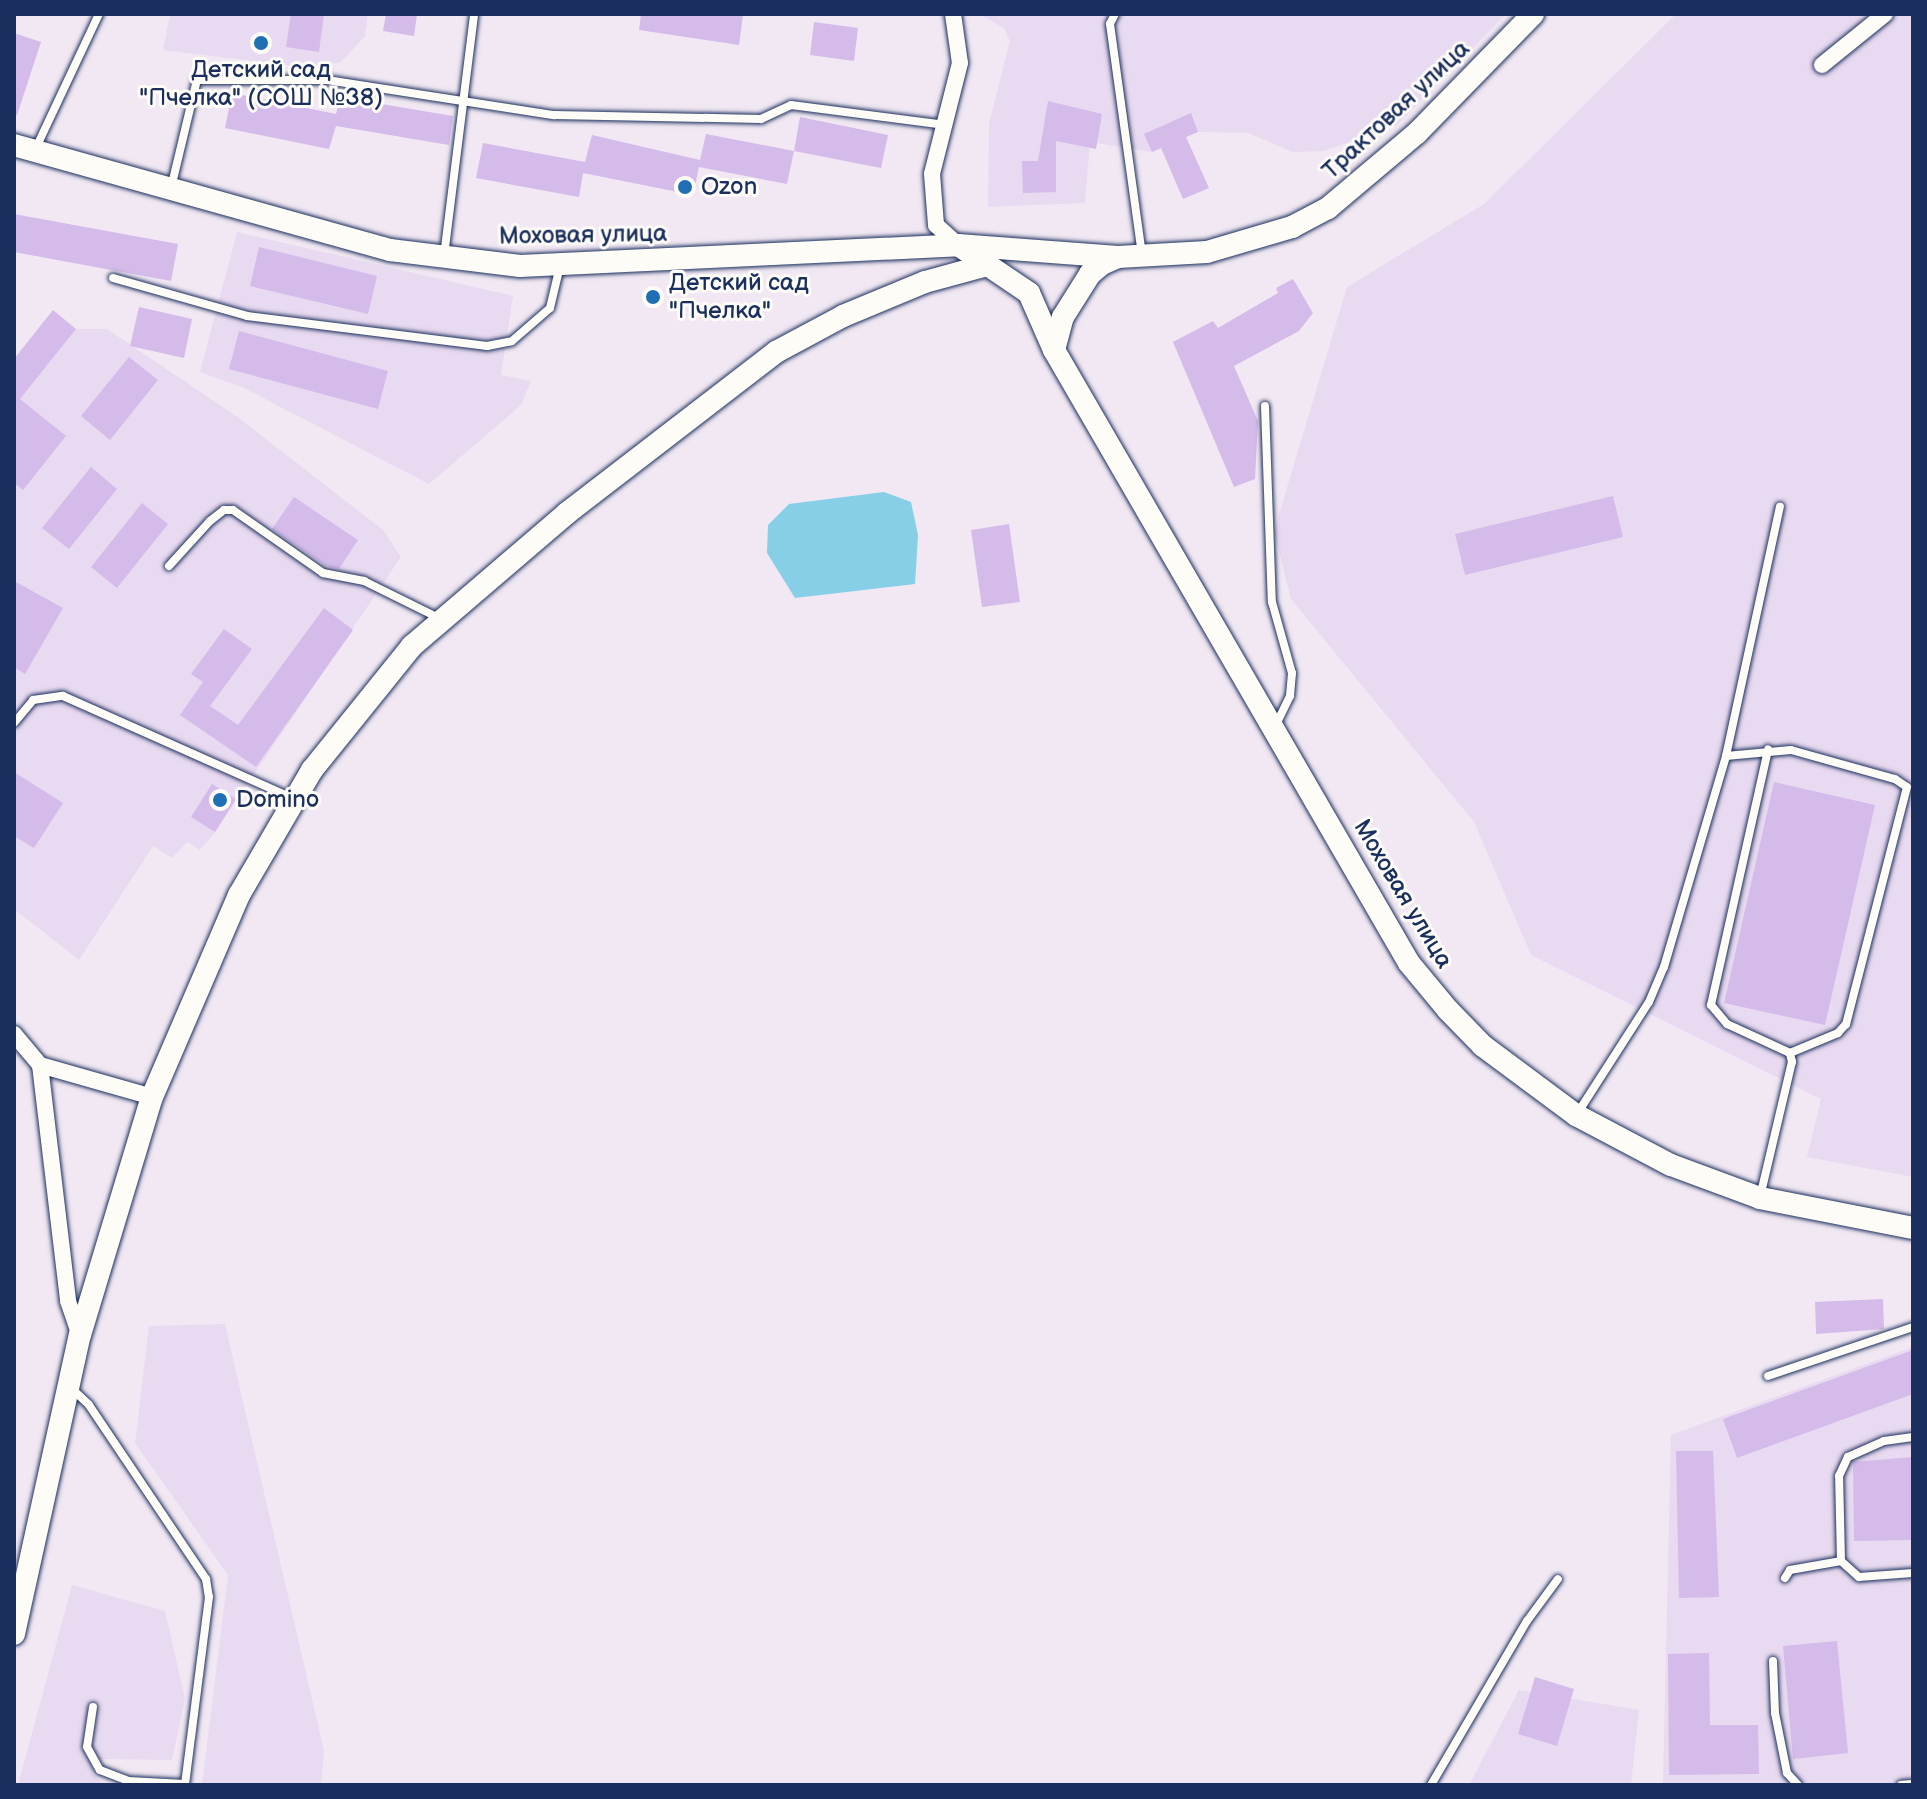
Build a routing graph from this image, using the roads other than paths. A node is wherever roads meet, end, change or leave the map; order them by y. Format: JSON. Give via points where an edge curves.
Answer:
{"nodes":[{"id":1,"x":99,"y":14,"type":"edge"},
{"id":2,"x":474,"y":14,"type":"edge"},
{"id":3,"x":953,"y":14,"type":"edge"},
{"id":4,"x":1115,"y":14,"type":"edge"},
{"id":5,"x":1533,"y":14,"type":"edge"},
{"id":6,"x":1885,"y":14,"type":"edge"},
{"id":7,"x":1822,"y":65,"type":"dead end"},
{"id":8,"x":463,"y":105,"type":"junction"},
{"id":9,"x":945,"y":125,"type":"junction"},
{"id":10,"x":24,"y":148,"type":"edge"},
{"id":11,"x":171,"y":188,"type":"junction"},
{"id":12,"x":958,"y":245,"type":"junction"},
{"id":13,"x":1142,"y":256,"type":"junction"},
{"id":14,"x":444,"y":257,"type":"junction"},
{"id":15,"x":1118,"y":257,"type":"junction"},
{"id":16,"x":987,"y":265,"type":"junction"},
{"id":17,"x":560,"y":266,"type":"junction"},
{"id":18,"x":113,"y":278,"type":"dead end"},
{"id":19,"x":1054,"y":350,"type":"junction"},
{"id":20,"x":1265,"y":406,"type":"dead end"},
{"id":21,"x":1780,"y":507,"type":"dead end"},
{"id":22,"x":169,"y":566,"type":"dead end"},
{"id":23,"x":443,"y":620,"type":"junction"},
{"id":24,"x":14,"y":723,"type":"edge"},
{"id":25,"x":1274,"y":728,"type":"junction"},
{"id":26,"x":1768,"y":749,"type":"junction"},
{"id":27,"x":1726,"y":756,"type":"junction"},
{"id":28,"x":295,"y":799,"type":"junction"},
{"id":29,"x":14,"y":1034,"type":"edge"},
{"id":30,"x":1790,"y":1053,"type":"junction"},
{"id":31,"x":40,"y":1065,"type":"junction"},
{"id":32,"x":152,"y":1097,"type":"junction"},
{"id":33,"x":1576,"y":1115,"type":"junction"},
{"id":34,"x":1760,"y":1198,"type":"junction"},
{"id":35,"x":1913,"y":1228,"type":"edge"},
{"id":36,"x":1913,"y":1327,"type":"edge"},
{"id":37,"x":80,"y":1335,"type":"junction"},
{"id":38,"x":1768,"y":1376,"type":"dead end"},
{"id":39,"x":70,"y":1386,"type":"junction"},
{"id":40,"x":1913,"y":1437,"type":"edge"},
{"id":41,"x":1841,"y":1561,"type":"junction"},
{"id":42,"x":1913,"y":1573,"type":"edge"},
{"id":43,"x":1785,"y":1578,"type":"dead end"},
{"id":44,"x":1558,"y":1579,"type":"dead end"},
{"id":45,"x":14,"y":1634,"type":"edge"},
{"id":46,"x":1773,"y":1661,"type":"dead end"},
{"id":47,"x":93,"y":1707,"type":"dead end"},
{"id":48,"x":127,"y":1783,"type":"edge"},
{"id":49,"x":1913,"y":1784,"type":"edge"},
{"id":50,"x":185,"y":1785,"type":"edge"},
{"id":51,"x":1431,"y":1785,"type":"edge"},
{"id":52,"x":1798,"y":1785,"type":"edge"},
{"id":53,"x":1901,"y":1785,"type":"edge"}],
"edges":[{"from":1,"to":10,"type":"lane"},
{"from":2,"to":8,"type":"lane"},
{"from":3,"to":9,"type":"street","via":[[960,63]]},
{"from":4,"to":13,"type":"lane","via":[[1110,24]]},
{"from":5,"to":13,"type":"street","name":"Трактовая улица","via":[[1417,133],[1328,208],[1250,242],[1207,252]]},
{"from":6,"to":7,"type":"street"},
{"from":8,"to":9,"type":"lane","via":[[554,115],[761,119],[791,105]]},
{"from":8,"to":11,"type":"lane","via":[[327,80],[197,80]]},
{"from":8,"to":14,"type":"lane"},
{"from":9,"to":12,"type":"street","via":[[932,174],[936,225]]},
{"from":10,"to":11,"type":"street","name":"Моховая улица"},
{"from":11,"to":14,"type":"street","name":"Моховая улица","via":[[390,250]]},
{"from":12,"to":15,"type":"street","name":"Моховая улица"},
{"from":12,"to":16,"type":"street","name":"Моховая улица"},
{"from":12,"to":17,"type":"street","name":"Моховая улица"},
{"from":13,"to":15,"type":"street","name":"Трактовая улица"},
{"from":14,"to":17,"type":"street","name":"Моховая улица"},
{"from":15,"to":19,"type":"street","via":[[1090,274],[1063,317]]},
{"from":16,"to":19,"type":"street","name":"Моховая улица","via":[[1029,293]]},
{"from":16,"to":23,"type":"street","via":[[925,282],[843,316],[776,352],[567,513]]},
{"from":17,"to":18,"type":"lane","via":[[550,308],[512,341],[487,346],[278,322]]},
{"from":19,"to":25,"type":"street","name":"Моховая улица"},
{"from":20,"to":25,"type":"lane","via":[[1272,602],[1292,673],[1290,696]]},
{"from":21,"to":27,"type":"lane"},
{"from":22,"to":23,"type":"lane","via":[[210,521],[233,510],[323,573],[364,581]]},
{"from":23,"to":28,"type":"street","via":[[392,667]]},
{"from":24,"to":28,"type":"lane","via":[[33,700],[63,696]]},
{"from":25,"to":33,"type":"street","name":"Моховая улица","via":[[1409,963],[1483,1046]]},
{"from":26,"to":27,"type":"lane"},
{"from":26,"to":30,"type":"lane","via":[[1711,1005],[1727,1024]]},
{"from":26,"to":30,"type":"lane","via":[[1791,750],[1907,787],[1846,1024]]},
{"from":27,"to":33,"type":"lane","via":[[1664,967],[1649,1002]]},
{"from":28,"to":32,"type":"street","via":[[239,895]]},
{"from":29,"to":31,"type":"street"},
{"from":30,"to":34,"type":"lane"},
{"from":31,"to":32,"type":"street"},
{"from":31,"to":37,"type":"street","via":[[68,1301]]},
{"from":32,"to":37,"type":"street"},
{"from":33,"to":34,"type":"street","name":"Моховая улица","via":[[1671,1165]]},
{"from":34,"to":35,"type":"street","name":"Моховая улица"},
{"from":36,"to":38,"type":"lane"},
{"from":37,"to":39,"type":"street"},
{"from":39,"to":45,"type":"street"},
{"from":39,"to":50,"type":"lane","via":[[89,1405],[206,1579],[209,1597]]},
{"from":40,"to":41,"type":"lane","via":[[1884,1441],[1848,1457],[1841,1466]]},
{"from":41,"to":42,"type":"lane","via":[[1859,1577]]},
{"from":41,"to":43,"type":"lane","via":[[1790,1570]]},
{"from":44,"to":51,"type":"lane","via":[[1527,1621]]},
{"from":46,"to":52,"type":"lane","via":[[1775,1713],[1787,1773]]},
{"from":47,"to":48,"type":"lane","via":[[87,1747],[92,1760]]},
{"from":48,"to":50,"type":"lane"},
{"from":49,"to":53,"type":"lane"}]}
